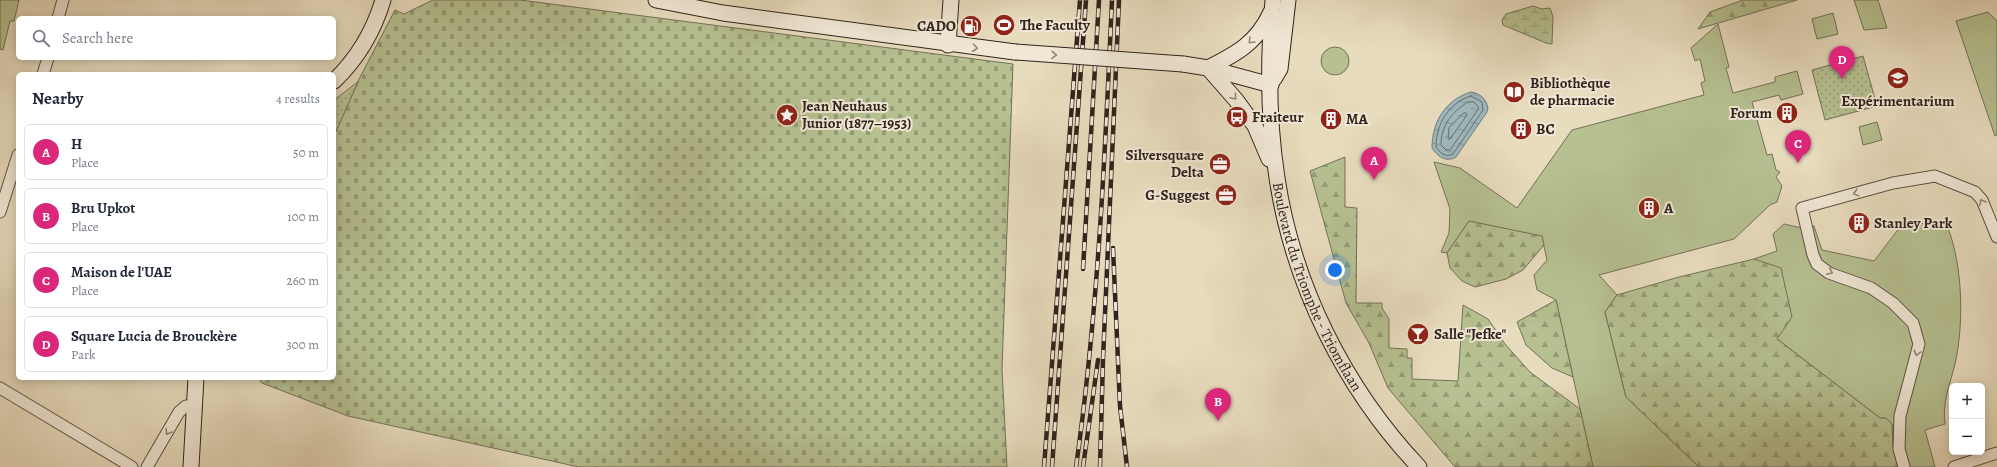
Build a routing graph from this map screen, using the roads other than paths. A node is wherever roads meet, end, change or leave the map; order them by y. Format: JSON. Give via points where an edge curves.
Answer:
{"nodes":[{"id":1,"x":63,"y":0,"type":"edge"},
{"id":2,"x":383,"y":0,"type":"edge"},
{"id":3,"x":656,"y":0,"type":"edge"},
{"id":4,"x":951,"y":0,"type":"edge"},
{"id":5,"x":1288,"y":0,"type":"edge"},
{"id":6,"x":703,"y":4,"type":"edge"},
{"id":7,"x":1273,"y":4,"type":"edge"},
{"id":8,"x":724,"y":7,"type":"edge"},
{"id":9,"x":59,"y":16,"type":"edge"},
{"id":10,"x":948,"y":45,"type":"junction"},
{"id":11,"x":48,"y":60,"type":"edge"},
{"id":12,"x":1208,"y":68,"type":"junction"},
{"id":13,"x":44,"y":72,"type":"edge"},
{"id":14,"x":336,"y":79,"type":"edge"},
{"id":15,"x":1271,"y":85,"type":"junction"},
{"id":16,"x":16,"y":161,"type":"edge"},
{"id":17,"x":1277,"y":180,"type":"junction"},
{"id":18,"x":0,"y":212,"type":"edge"},
{"id":19,"x":1997,"y":237,"type":"edge"},
{"id":20,"x":196,"y":380,"type":"edge"},
{"id":21,"x":0,"y":388,"type":"edge"},
{"id":22,"x":193,"y":406,"type":"junction"},
{"id":23,"x":1997,"y":453,"type":"edge"},
{"id":24,"x":132,"y":467,"type":"edge"},
{"id":25,"x":147,"y":467,"type":"edge"},
{"id":26,"x":191,"y":467,"type":"edge"},
{"id":27,"x":1419,"y":467,"type":"edge"},
{"id":28,"x":1904,"y":467,"type":"edge"},
{"id":29,"x":1954,"y":467,"type":"edge"}],
"edges":[{"from":1,"to":9,"type":"street"},
{"from":2,"to":14,"type":"street","via":[[378,18],[359,50]]},
{"from":3,"to":6,"type":"street"},
{"from":4,"to":10,"type":"street"},
{"from":5,"to":15,"type":"street","via":[[1280,69]]},
{"from":6,"to":8,"type":"street"},
{"from":7,"to":12,"type":"street","one_way":true,"via":[[1258,34],[1243,49]]},
{"from":7,"to":15,"type":"street","name":"Boulevard du Triomphe - Triomflaan"},
{"from":8,"to":10,"type":"street"},
{"from":10,"to":12,"type":"street","one_way":true,"bridge":true},
{"from":11,"to":13,"type":"street"},
{"from":12,"to":15,"type":"street"},
{"from":12,"to":17,"type":"street","one_way":true,"via":[[1255,126]]},
{"from":15,"to":17,"type":"street","name":"Boulevard du Triomphe - Triomflaan","via":[[1273,150]]},
{"from":16,"to":18,"type":"street"},
{"from":17,"to":27,"type":"street","name":"Boulevard du Triomphe - Triomflaan","via":[[1299,267],[1334,347],[1371,410]]},
{"from":19,"to":28,"type":"street","one_way":true,"via":[[1982,200],[1975,192],[1934,176],[1894,183],[1802,208],[1817,264],[1829,272],[1871,288],[1893,303],[1913,323],[1919,344],[1900,416],[1899,449]]},
{"from":20,"to":22,"type":"street"},
{"from":21,"to":24,"type":"street"},
{"from":22,"to":25,"type":"street","one_way":true,"via":[[186,406],[179,412]]},
{"from":22,"to":26,"type":"street"},
{"from":23,"to":29,"type":"street"}]}
